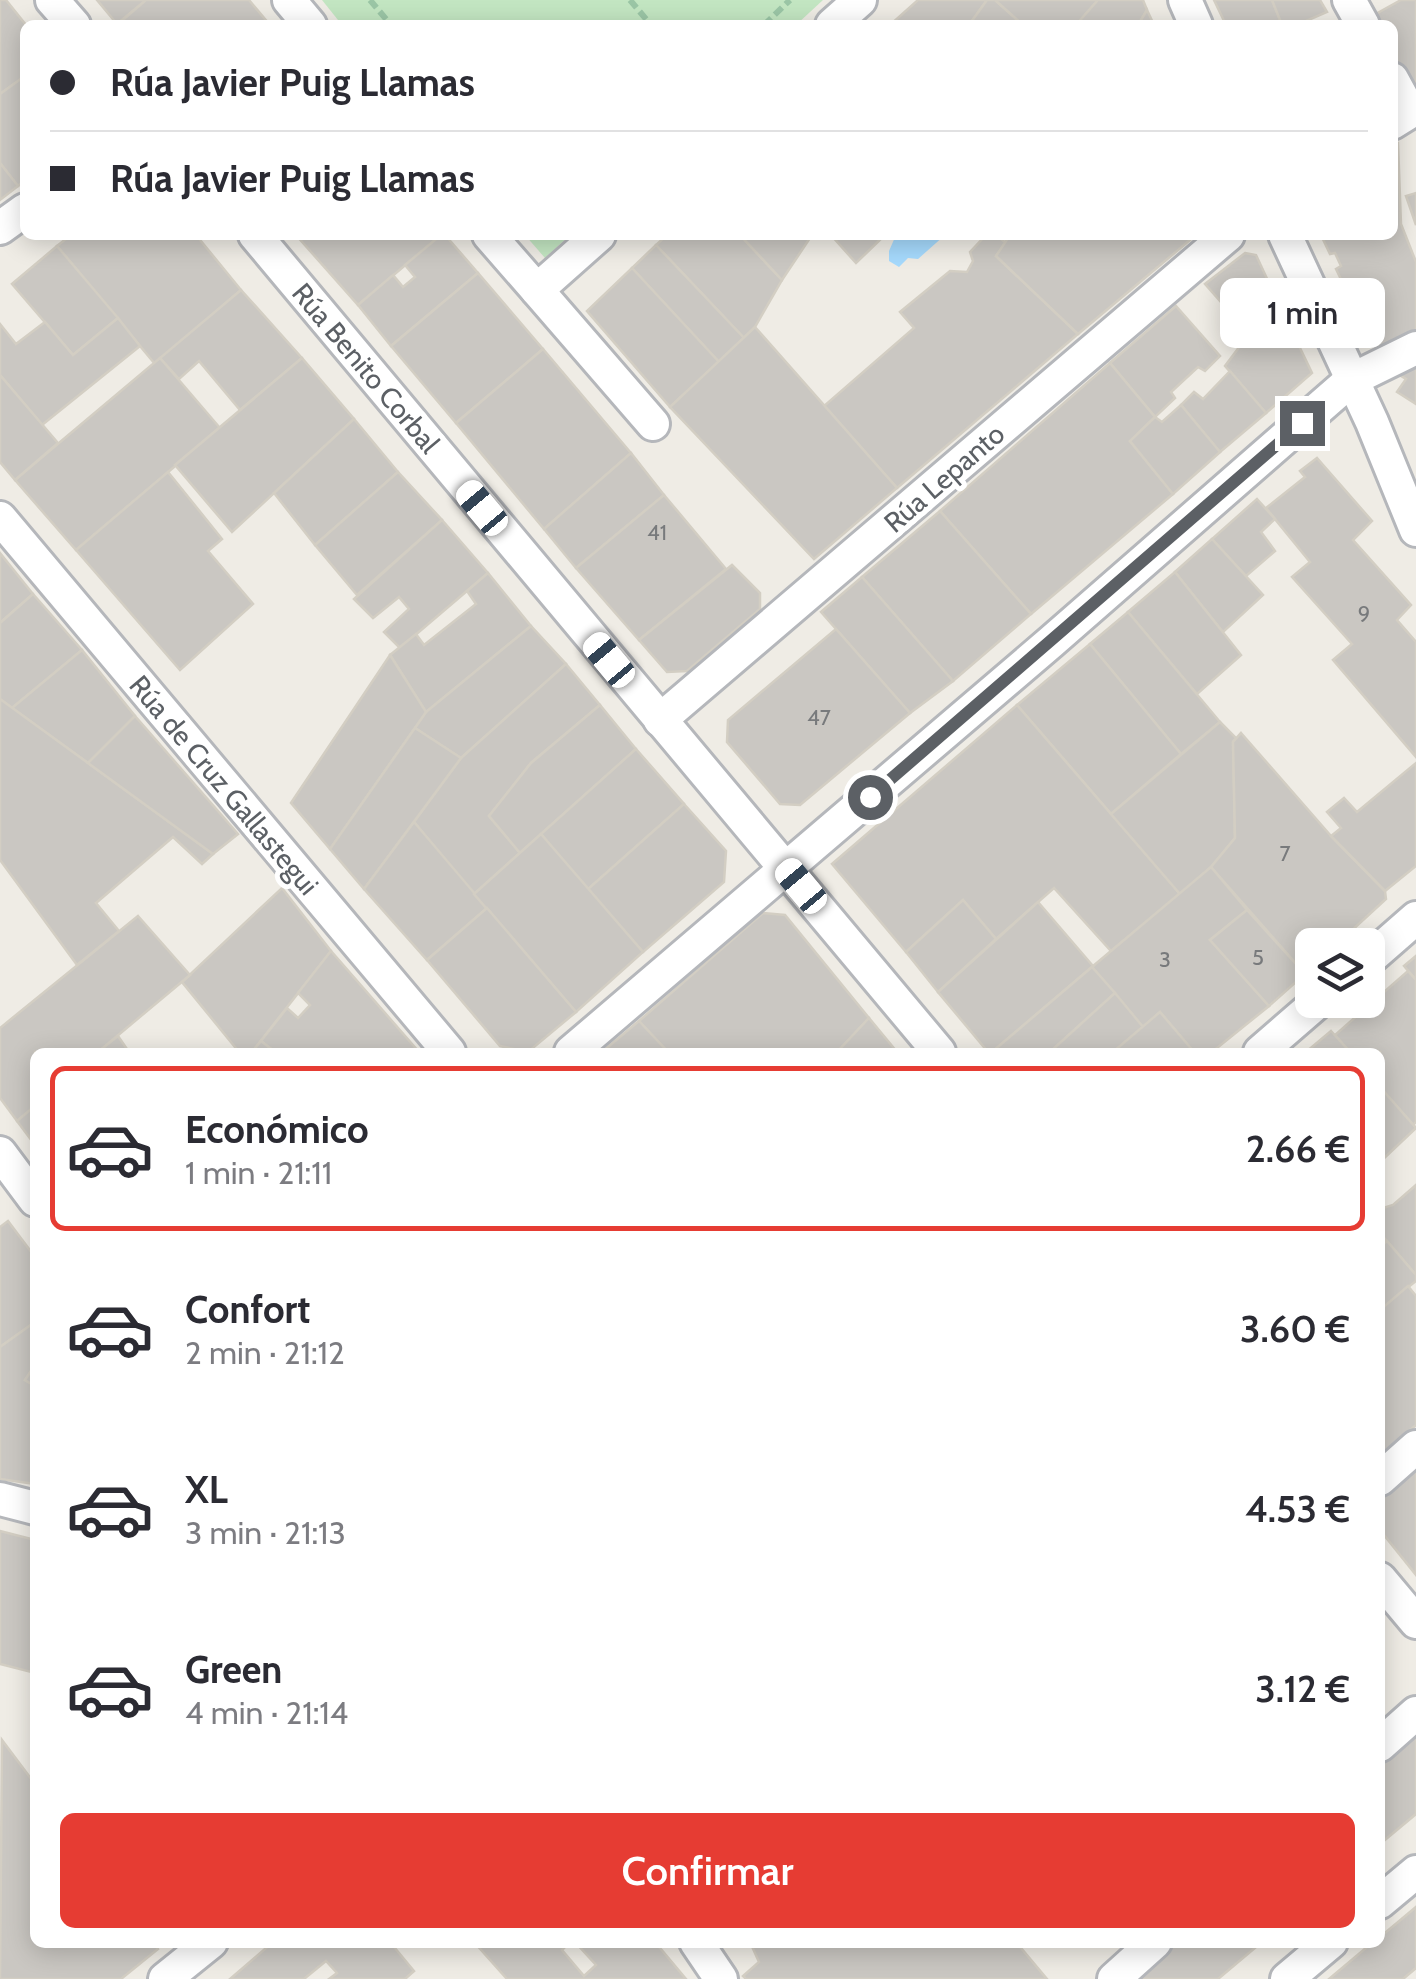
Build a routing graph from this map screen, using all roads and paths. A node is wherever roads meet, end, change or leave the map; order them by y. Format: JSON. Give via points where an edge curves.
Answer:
{"nodes":[{"id":1,"x":52,"y":0,"type":"edge"},
{"id":2,"x":289,"y":0,"type":"edge"},
{"id":3,"x":370,"y":0,"type":"edge"},
{"id":4,"x":630,"y":0,"type":"edge"},
{"id":5,"x":790,"y":0,"type":"edge"},
{"id":6,"x":860,"y":0,"type":"edge"},
{"id":7,"x":70,"y":20,"type":"edge"},
{"id":8,"x":306,"y":20,"type":"edge"},
{"id":9,"x":387,"y":20,"type":"edge"},
{"id":10,"x":647,"y":20,"type":"edge"},
{"id":11,"x":769,"y":20,"type":"edge"},
{"id":12,"x":838,"y":20,"type":"edge"},
{"id":13,"x":1398,"y":91,"type":"edge"},
{"id":14,"x":1398,"y":119,"type":"edge"},
{"id":15,"x":259,"y":240,"type":"edge"},
{"id":16,"x":493,"y":240,"type":"edge"},
{"id":17,"x":592,"y":240,"type":"edge"},
{"id":18,"x":1222,"y":240,"type":"edge"},
{"id":19,"x":1287,"y":240,"type":"edge"},
{"id":20,"x":536,"y":290,"type":"junction"},
{"id":21,"x":1416,"y":348,"type":"edge"},
{"id":22,"x":1351,"y":380,"type":"junction"},
{"id":23,"x":653,"y":424,"type":"dead end"},
{"id":24,"x":0,"y":518,"type":"edge"},
{"id":25,"x":1416,"y":530,"type":"edge"},
{"id":26,"x":660,"y":720,"type":"junction"},
{"id":27,"x":785,"y":868,"type":"junction"},
{"id":28,"x":1416,"y":918,"type":"edge"},
{"id":29,"x":1385,"y":945,"type":"edge"},
{"id":30,"x":1299,"y":1018,"type":"edge"},
{"id":31,"x":446,"y":1048,"type":"edge"},
{"id":32,"x":576,"y":1048,"type":"edge"},
{"id":33,"x":936,"y":1048,"type":"edge"},
{"id":34,"x":1265,"y":1048,"type":"edge"},
{"id":35,"x":0,"y":1153,"type":"edge"},
{"id":36,"x":30,"y":1193,"type":"edge"},
{"id":37,"x":1416,"y":1448,"type":"edge"},
{"id":38,"x":1385,"y":1475,"type":"edge"},
{"id":39,"x":0,"y":1499,"type":"edge"},
{"id":40,"x":30,"y":1507,"type":"edge"},
{"id":41,"x":1385,"y":1585,"type":"edge"},
{"id":42,"x":1416,"y":1622,"type":"edge"},
{"id":43,"x":1416,"y":1713,"type":"edge"},
{"id":44,"x":1385,"y":1740,"type":"edge"},
{"id":45,"x":1416,"y":1872,"type":"edge"},
{"id":46,"x":1385,"y":1898,"type":"edge"},
{"id":47,"x":203,"y":1948,"type":"edge"},
{"id":48,"x":700,"y":1948,"type":"edge"},
{"id":49,"x":1148,"y":1948,"type":"edge"},
{"id":50,"x":1324,"y":1948,"type":"edge"},
{"id":51,"x":164,"y":1979,"type":"edge"},
{"id":52,"x":721,"y":1979,"type":"edge"},
{"id":53,"x":1114,"y":1979,"type":"edge"},
{"id":54,"x":1286,"y":1979,"type":"edge"}],
"edges":[{"from":1,"to":7,"type":"street"},
{"from":2,"to":8,"type":"street"},
{"from":3,"to":9,"type":"path"},
{"from":4,"to":10,"type":"path"},
{"from":5,"to":11,"type":"path"},
{"from":6,"to":12,"type":"street"},
{"from":13,"to":14,"type":"street","via":[[1410,112]]},
{"from":15,"to":26,"type":"street","name":"Rúa Benito Corbal"},
{"from":16,"to":20,"type":"street"},
{"from":17,"to":20,"type":"street"},
{"from":18,"to":26,"type":"street","name":"Rúa Lepanto"},
{"from":19,"to":22,"type":"street"},
{"from":20,"to":23,"type":"street"},
{"from":21,"to":22,"type":"street"},
{"from":22,"to":25,"type":"street"},
{"from":22,"to":27,"type":"street"},
{"from":24,"to":31,"type":"street","name":"Rúa de Cruz Gallastegui"},
{"from":26,"to":27,"type":"street","name":"Rúa Benito Corbal"},
{"from":27,"to":32,"type":"street"},
{"from":27,"to":33,"type":"street","name":"Rúa Benito Corbal"},
{"from":28,"to":29,"type":"street"},
{"from":30,"to":34,"type":"street"},
{"from":35,"to":36,"type":"street"},
{"from":37,"to":38,"type":"street"},
{"from":39,"to":40,"type":"street"},
{"from":41,"to":42,"type":"street"},
{"from":43,"to":44,"type":"street"},
{"from":45,"to":46,"type":"street"},
{"from":47,"to":51,"type":"street"},
{"from":48,"to":52,"type":"street"},
{"from":49,"to":53,"type":"street"},
{"from":50,"to":54,"type":"street"}]}
